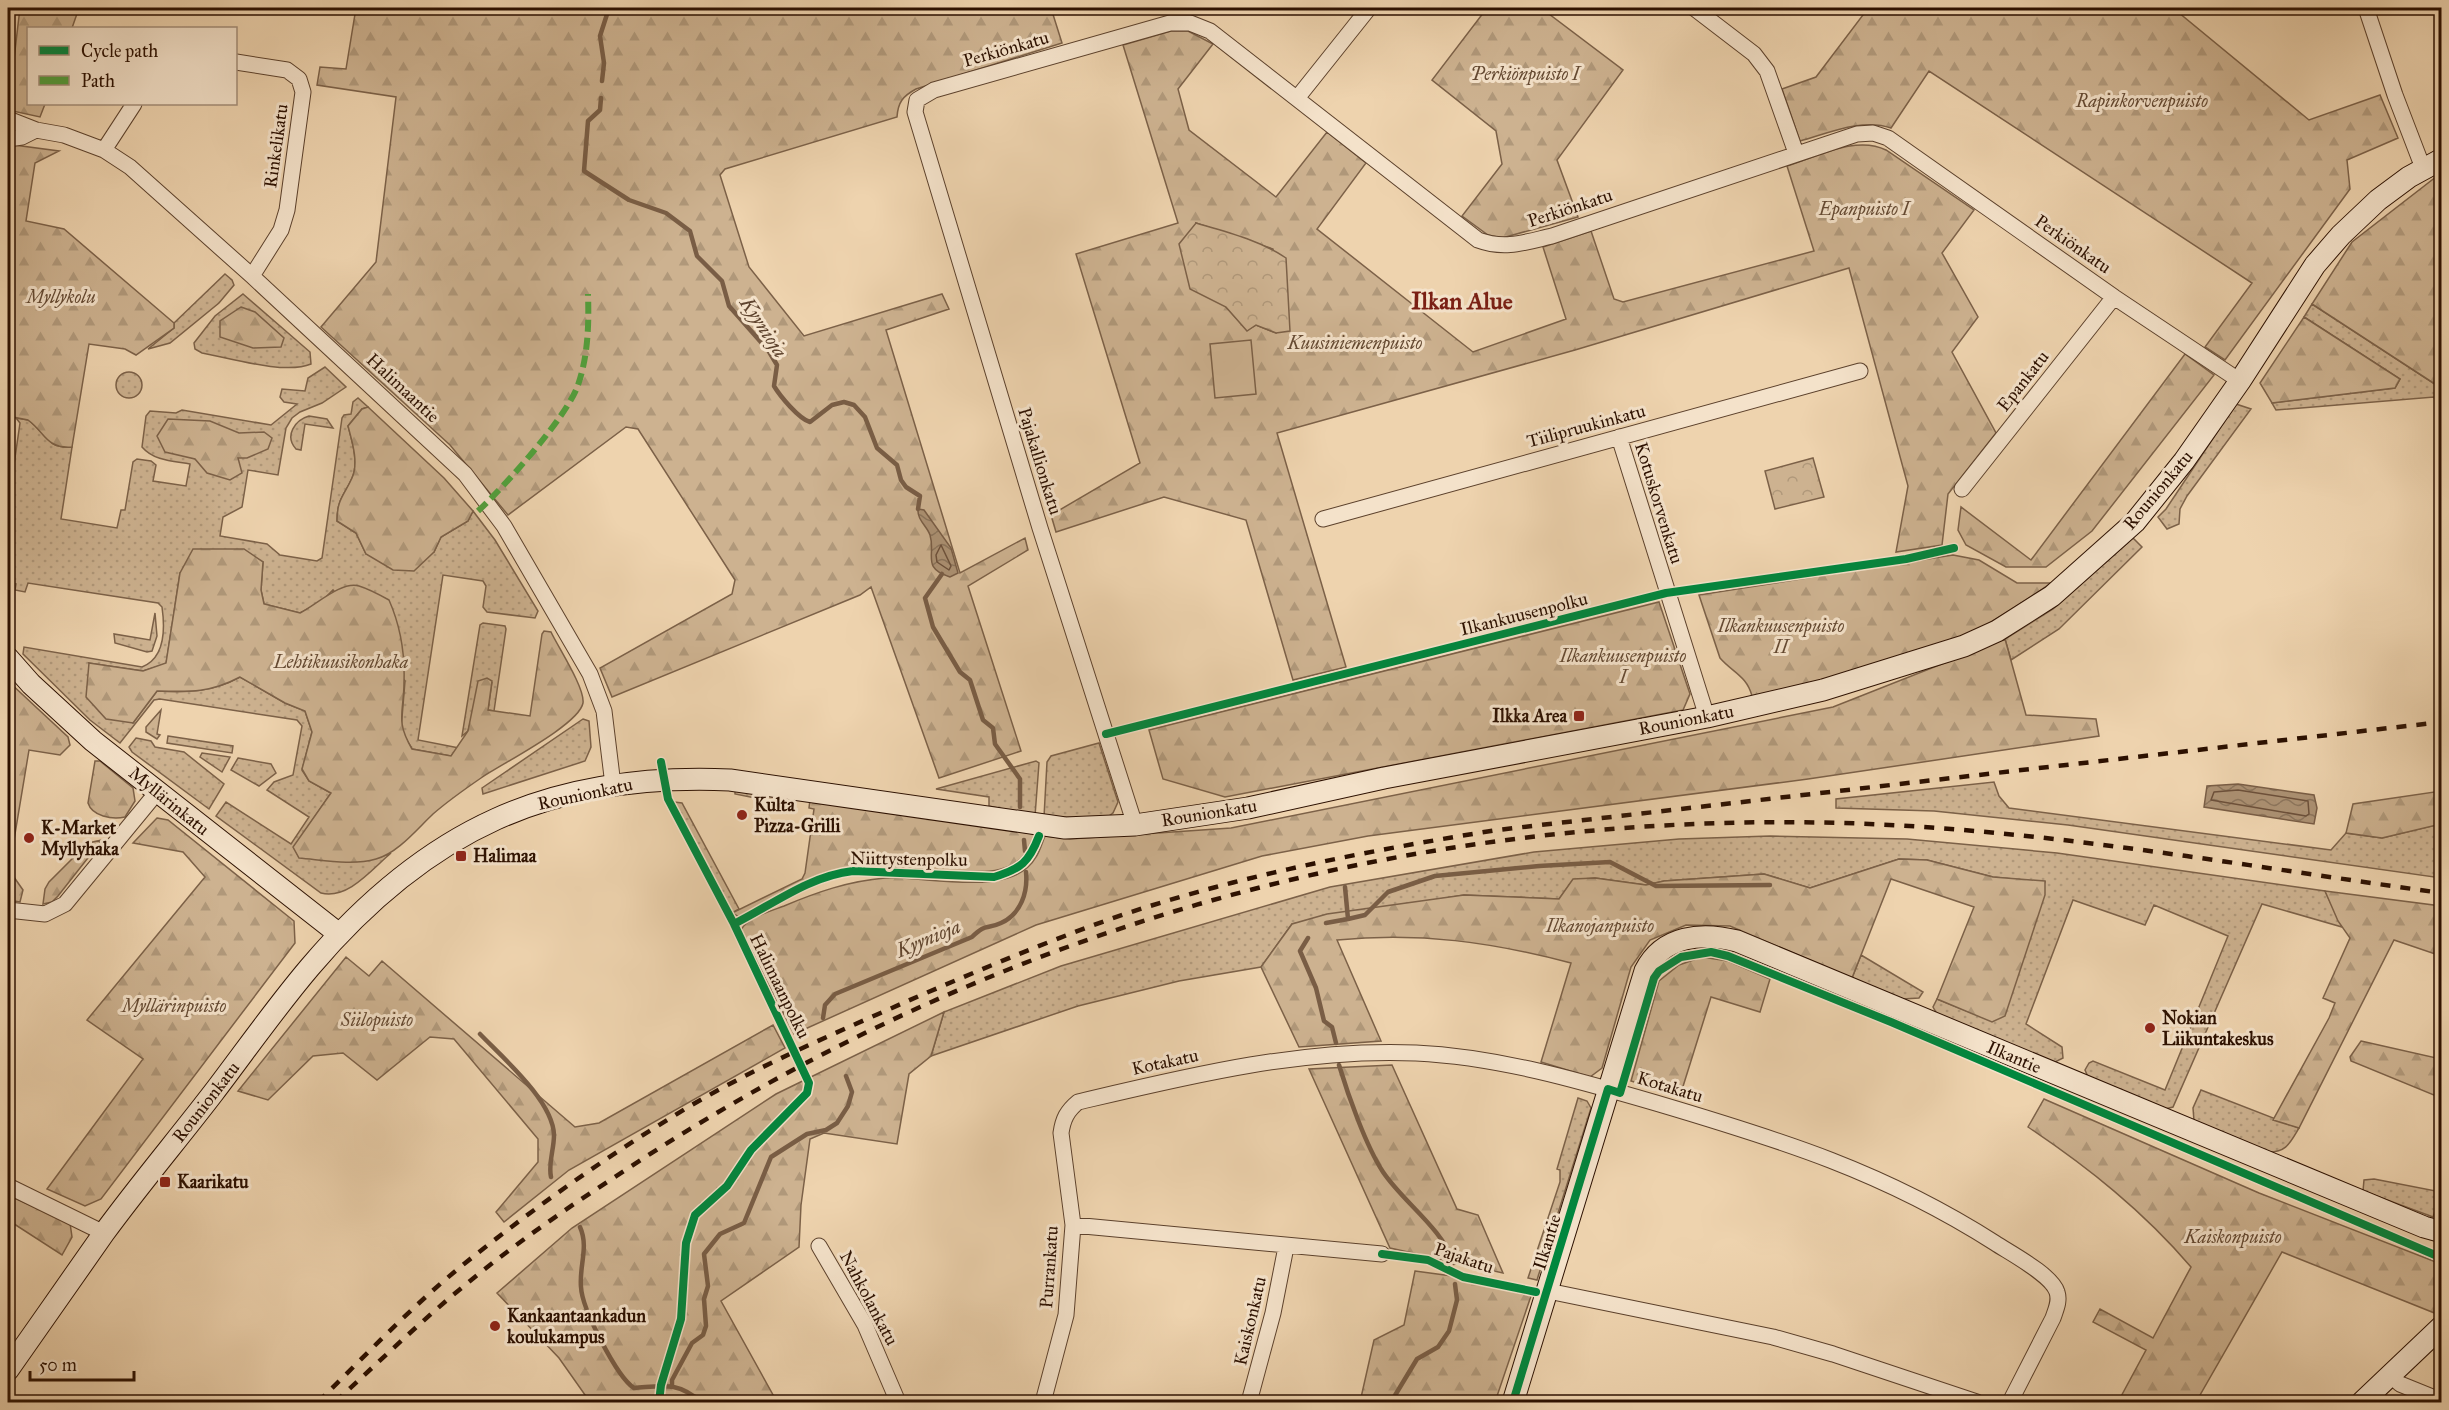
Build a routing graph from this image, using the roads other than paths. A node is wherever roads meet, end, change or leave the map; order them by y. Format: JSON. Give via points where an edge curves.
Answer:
{"nodes":[{"id":1,"x":1369,"y":8,"type":"edge"},
{"id":2,"x":1694,"y":8,"type":"edge"},
{"id":3,"x":2366,"y":8,"type":"edge"},
{"id":4,"x":237,"y":62,"type":"edge"},
{"id":5,"x":1298,"y":97,"type":"junction"},
{"id":6,"x":133,"y":105,"type":"edge"},
{"id":7,"x":915,"y":106,"type":"joint"},
{"id":8,"x":8,"y":119,"type":"edge"},
{"id":9,"x":36,"y":130,"type":"junction"},
{"id":10,"x":8,"y":139,"type":"edge"},
{"id":11,"x":104,"y":150,"type":"junction"},
{"id":12,"x":1796,"y":153,"type":"junction"},
{"id":13,"x":2432,"y":164,"type":"edge"},
{"id":14,"x":252,"y":276,"type":"junction"},
{"id":15,"x":2114,"y":297,"type":"junction"},
{"id":16,"x":1860,"y":371,"type":"dead end"},
{"id":17,"x":2240,"y":381,"type":"junction"},
{"id":18,"x":1619,"y":437,"type":"junction"},
{"id":19,"x":1962,"y":489,"type":"dead end"},
{"id":20,"x":1323,"y":519,"type":"dead end"},
{"id":21,"x":8,"y":658,"type":"edge"},
{"id":22,"x":1707,"y":717,"type":"junction"},
{"id":23,"x":612,"y":785,"type":"junction"},
{"id":24,"x":158,"y":791,"type":"junction"},
{"id":25,"x":1135,"y":825,"type":"junction"},
{"id":26,"x":8,"y":910,"type":"edge"},
{"id":27,"x":339,"y":934,"type":"junction"},
{"id":28,"x":1608,"y":1089,"type":"junction"},
{"id":29,"x":1078,"y":1102,"type":"joint"},
{"id":30,"x":8,"y":1186,"type":"edge"},
{"id":31,"x":1073,"y":1225,"type":"junction"},
{"id":32,"x":2442,"y":1232,"type":"edge"},
{"id":33,"x":104,"y":1233,"type":"junction"},
{"id":34,"x":819,"y":1246,"type":"dead end"},
{"id":35,"x":1286,"y":1247,"type":"junction"},
{"id":36,"x":1382,"y":1254,"type":"dead end"},
{"id":37,"x":1548,"y":1291,"type":"junction"},
{"id":38,"x":2442,"y":1326,"type":"edge"},
{"id":39,"x":8,"y":1370,"type":"edge"},
{"id":40,"x":2391,"y":1376,"type":"junction"},
{"id":41,"x":2442,"y":1401,"type":"edge"},
{"id":42,"x":897,"y":1402,"type":"edge"},
{"id":43,"x":1043,"y":1402,"type":"edge"},
{"id":44,"x":1249,"y":1402,"type":"edge"},
{"id":45,"x":1513,"y":1402,"type":"edge"},
{"id":46,"x":1977,"y":1402,"type":"edge"},
{"id":47,"x":2010,"y":1402,"type":"edge"},
{"id":48,"x":2362,"y":1402,"type":"edge"}],
"edges":[{"from":1,"to":5,"type":"street"},
{"from":2,"to":12,"type":"street","via":[[1754,54],[1767,71]]},
{"from":3,"to":13,"type":"street","via":[[2395,95]]},
{"from":4,"to":14,"type":"street","name":"Rinkelikatu","via":[[287,70],[299,79],[303,92],[287,210],[281,230]]},
{"from":5,"to":7,"type":"street","name":"Perkiönkatu","via":[[1210,31],[1190,23],[1170,23],[934,90],[923,95]]},
{"from":5,"to":12,"type":"street","name":"Perkiönkatu","via":[[1478,240],[1495,246],[1552,236]]},
{"from":6,"to":11,"type":"street"},
{"from":7,"to":25,"type":"street","name":"Pajakallionkatu","via":[[1037,517]]},
{"from":8,"to":9,"type":"street","name":"Halimaantie"},
{"from":9,"to":10,"type":"street","name":"Halimaantie"},
{"from":9,"to":11,"type":"street","name":"Halimaantie","via":[[64,135]]},
{"from":11,"to":14,"type":"street","name":"Halimaantie","via":[[129,167]]},
{"from":12,"to":15,"type":"street","name":"Perkiönkatu","via":[[1857,134],[1873,133],[1888,138]]},
{"from":13,"to":17,"type":"main road","name":"Rounionkatu","via":[[2395,187],[2341,235],[2315,265]]},
{"from":14,"to":23,"type":"street","name":"Halimaantie","via":[[436,445],[488,502],[598,691]]},
{"from":15,"to":17,"type":"street","name":"Perkiönkatu"},
{"from":15,"to":19,"type":"street","name":"Epankatu"},
{"from":16,"to":18,"type":"street","name":"Tiilipruukinkatu"},
{"from":17,"to":22,"type":"main road","name":"Rounionkatu","via":[[2135,522],[2052,596],[1997,631],[1925,659],[1823,690]]},
{"from":18,"to":20,"type":"street","name":"Tiilipruukinkatu"},
{"from":18,"to":22,"type":"street","name":"Kotuskorvenkatu"},
{"from":21,"to":24,"type":"main road","name":"Myllärinkatu","via":[[65,717]]},
{"from":22,"to":25,"type":"main road","name":"Rounionkatu","via":[[1248,808]]},
{"from":23,"to":25,"type":"main road","name":"Rounionkatu","via":[[730,780],[1065,828]]},
{"from":23,"to":27,"type":"main road","name":"Rounionkatu","via":[[493,818],[430,854]]},
{"from":24,"to":26,"type":"street","via":[[66,904],[45,915]]},
{"from":24,"to":27,"type":"main road","name":"Myllärinkatu"},
{"from":27,"to":33,"type":"main road","name":"Rounionkatu","via":[[309,967]]},
{"from":28,"to":29,"type":"street","name":"Kotakatu","via":[[1462,1056],[1368,1053],[1266,1062]]},
{"from":28,"to":32,"type":"main road","name":"Ilkantie","via":[[1650,960],[1682,939],[1720,936],[2295,1175]]},
{"from":28,"to":37,"type":"main road","name":"Ilkantie"},
{"from":28,"to":47,"type":"street","name":"Kotakatu","via":[[1780,1140],[1874,1177],[1970,1228],[2052,1282],[2058,1293],[2058,1305]]},
{"from":29,"to":31,"type":"street","name":"Purrankatu","via":[[1063,1120],[1061,1133]]},
{"from":30,"to":33,"type":"street"},
{"from":31,"to":35,"type":"street"},
{"from":31,"to":43,"type":"street","name":"Purrankatu","via":[[1066,1315]]},
{"from":33,"to":39,"type":"main road","name":"Rounionkatu"},
{"from":34,"to":42,"type":"street","name":"Nahkolankatu","via":[[865,1325]]},
{"from":35,"to":36,"type":"street"},
{"from":35,"to":44,"type":"street","name":"Kaiskonkatu"},
{"from":37,"to":45,"type":"main road","name":"Ilkantie"},
{"from":37,"to":46,"type":"street","via":[[1773,1337]]},
{"from":38,"to":40,"type":"main road"},
{"from":40,"to":41,"type":"street","via":[[2400,1384]]},
{"from":40,"to":48,"type":"main road"}]}
